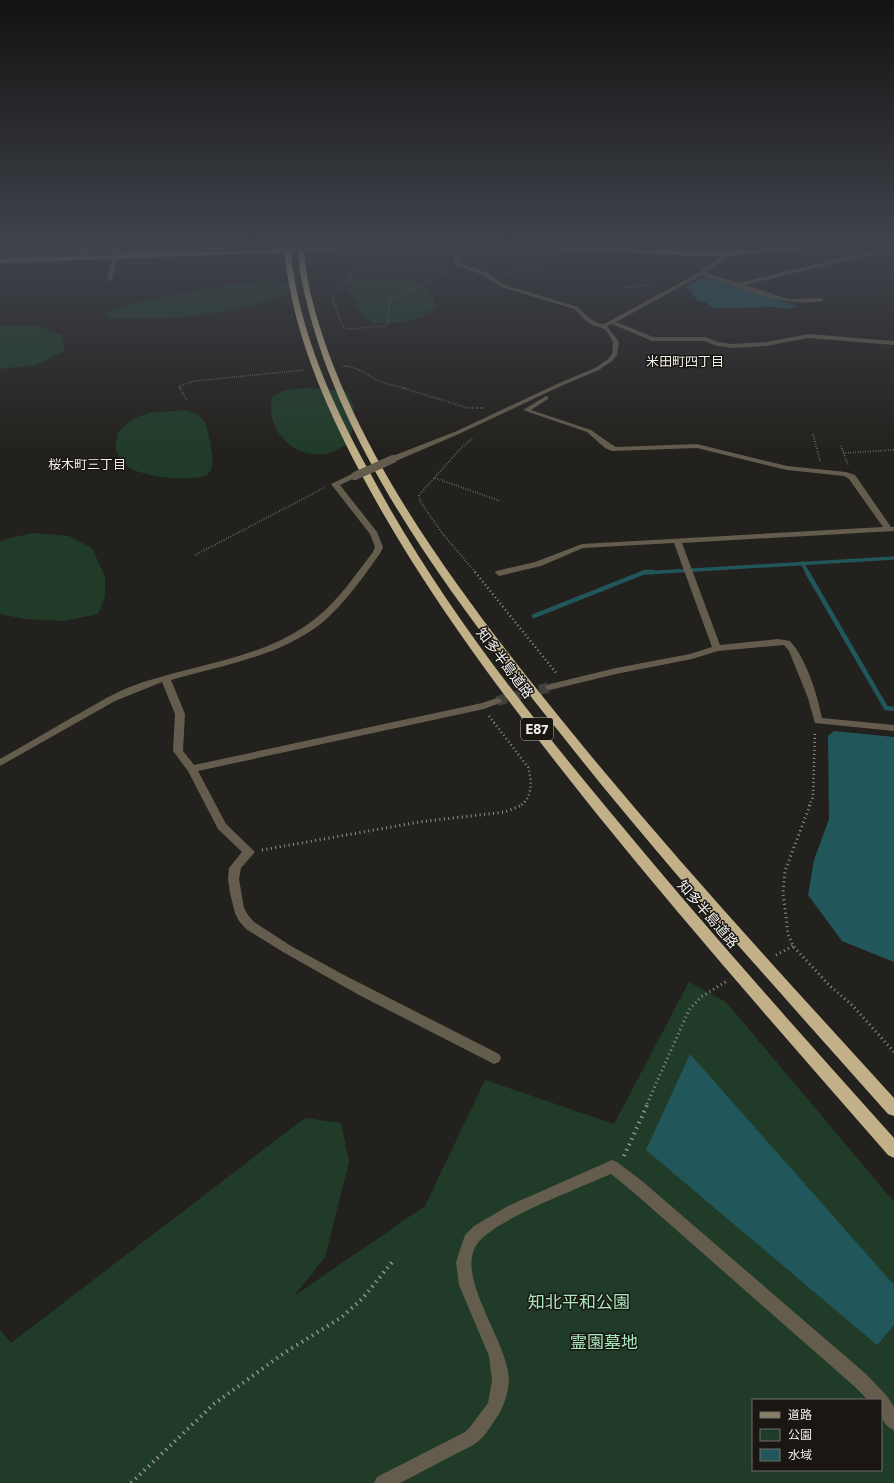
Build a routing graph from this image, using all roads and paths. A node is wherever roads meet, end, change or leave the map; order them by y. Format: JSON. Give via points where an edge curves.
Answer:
{"nodes":[{"id":1,"x":299,"y":314,"type":"edge"},
{"id":2,"x":314,"y":314,"type":"edge"},
{"id":3,"x":338,"y":314,"type":"edge"},
{"id":4,"x":388,"y":314,"type":"edge"},
{"id":5,"x":582,"y":314,"type":"edge"},
{"id":6,"x":626,"y":314,"type":"edge"},
{"id":7,"x":612,"y":322,"type":"junction"},
{"id":8,"x":604,"y":326,"type":"junction"},
{"id":9,"x":894,"y":343,"type":"edge"},
{"id":10,"x":339,"y":366,"type":"dead end"},
{"id":11,"x":306,"y":369,"type":"dead end"},
{"id":12,"x":559,"y":385,"type":"junction"},
{"id":13,"x":188,"y":400,"type":"dead end"},
{"id":14,"x":483,"y":408,"type":"dead end"},
{"id":15,"x":813,"y":434,"type":"dead end"},
{"id":16,"x":476,"y":437,"type":"dead end"},
{"id":17,"x":841,"y":446,"type":"dead end"},
{"id":18,"x":894,"y":450,"type":"edge"},
{"id":19,"x":844,"y":453,"type":"junction"},
{"id":20,"x":824,"y":472,"type":"junction"},
{"id":21,"x":846,"y":474,"type":"junction"},
{"id":22,"x":435,"y":478,"type":"junction"},
{"id":23,"x":335,"y":484,"type":"junction"},
{"id":24,"x":500,"y":502,"type":"dead end"},
{"id":25,"x":890,"y":530,"type":"edge"},
{"id":26,"x":894,"y":538,"type":"edge"},
{"id":27,"x":677,"y":541,"type":"junction"},
{"id":28,"x":195,"y":555,"type":"dead end"},
{"id":29,"x":499,"y":573,"type":"dead end"},
{"id":30,"x":717,"y":648,"type":"junction"},
{"id":31,"x":165,"y":678,"type":"junction"},
{"id":32,"x":566,"y":683,"type":"junction"},
{"id":33,"x":550,"y":687,"type":"tunnel mouth"},
{"id":34,"x":497,"y":701,"type":"tunnel mouth"},
{"id":35,"x":484,"y":706,"type":"junction"},
{"id":36,"x":818,"y":721,"type":"junction"},
{"id":37,"x":894,"y":728,"type":"edge"},
{"id":38,"x":0,"y":763,"type":"edge"},
{"id":39,"x":192,"y":769,"type":"junction"},
{"id":40,"x":249,"y":852,"type":"junction"},
{"id":41,"x":793,"y":946,"type":"junction"},
{"id":42,"x":774,"y":957,"type":"dead end"},
{"id":43,"x":728,"y":981,"type":"dead end"},
{"id":44,"x":894,"y":1052,"type":"edge"},
{"id":45,"x":494,"y":1058,"type":"dead end"},
{"id":46,"x":894,"y":1108,"type":"edge"},
{"id":47,"x":894,"y":1150,"type":"edge"},
{"id":48,"x":617,"y":1171,"type":"junction"},
{"id":49,"x":393,"y":1261,"type":"dead end"},
{"id":50,"x":878,"y":1399,"type":"edge"},
{"id":51,"x":882,"y":1404,"type":"edge"},
{"id":52,"x":893,"y":1418,"type":"edge"},
{"id":53,"x":131,"y":1483,"type":"edge"},
{"id":54,"x":383,"y":1483,"type":"edge"}],
"edges":[{"from":1,"to":47,"type":"highway","name":"知多半島道路","number":"E87","via":[[321,383],[374,492],[420,568],[479,655],[641,860]]},
{"from":2,"to":46,"type":"highway","name":"知多半島道路","number":"E87","via":[[337,381],[367,445],[392,490],[439,564],[510,662],[662,849]]},
{"from":3,"to":4,"type":"path","via":[[343,327],[350,329],[385,326],[388,324]]},
{"from":5,"to":8,"type":"street","via":[[596,325]]},
{"from":6,"to":7,"type":"street"},
{"from":7,"to":8,"type":"street"},
{"from":7,"to":9,"type":"street","via":[[652,339],[704,339],[733,346],[766,344],[808,336]]},
{"from":8,"to":12,"type":"street","via":[[616,342],[615,354],[597,369]]},
{"from":10,"to":14,"type":"path","via":[[361,370],[380,381],[468,408]]},
{"from":11,"to":13,"type":"path","via":[[195,381],[179,386]]},
{"from":12,"to":20,"type":"street","via":[[560,391],[526,410],[589,431],[615,449],[697,446],[787,468]]},
{"from":12,"to":23,"type":"street","bridge":true,"via":[[459,432]]},
{"from":15,"to":20,"type":"path"},
{"from":16,"to":22,"type":"path","via":[[462,447]]},
{"from":17,"to":19,"type":"path"},
{"from":18,"to":19,"type":"path"},
{"from":19,"to":21,"type":"path","via":[[849,469]]},
{"from":20,"to":21,"type":"street"},
{"from":21,"to":25,"type":"street","via":[[852,477]]},
{"from":22,"to":24,"type":"path"},
{"from":22,"to":32,"type":"path","via":[[419,495],[421,504]]},
{"from":23,"to":28,"type":"path"},
{"from":23,"to":31,"type":"street","via":[[374,534],[379,547],[333,607],[307,629],[282,642]]},
{"from":25,"to":26,"type":"street"},
{"from":25,"to":27,"type":"street"},
{"from":27,"to":29,"type":"street","via":[[582,546],[538,564]]},
{"from":27,"to":30,"type":"street"},
{"from":30,"to":32,"type":"street","via":[[692,656]]},
{"from":30,"to":36,"type":"street","via":[[787,643],[793,650],[813,698]]},
{"from":31,"to":38,"type":"street","via":[[112,699]]},
{"from":31,"to":39,"type":"street","via":[[180,714],[178,751]]},
{"from":32,"to":33,"type":"street"},
{"from":34,"to":35,"type":"street"},
{"from":35,"to":39,"type":"street"},
{"from":35,"to":40,"type":"path","via":[[501,735],[520,754],[529,768],[532,786],[522,806],[510,811],[451,818]]},
{"from":36,"to":37,"type":"street"},
{"from":36,"to":41,"type":"path","via":[[814,735],[813,797],[785,871],[783,892],[788,934]]},
{"from":39,"to":40,"type":"street","via":[[222,826]]},
{"from":40,"to":45,"type":"street","via":[[235,868],[237,904],[243,919],[304,958]]},
{"from":41,"to":42,"type":"path"},
{"from":41,"to":44,"type":"path","via":[[829,985],[854,1006]]},
{"from":43,"to":48,"type":"path","via":[[693,1003]]},
{"from":48,"to":50,"type":"street","via":[[638,1186],[818,1343]]},
{"from":48,"to":54,"type":"street","via":[[612,1168],[512,1211],[482,1229],[470,1240],[464,1257],[464,1280],[498,1358],[502,1381],[499,1400],[490,1418],[475,1434]]},
{"from":49,"to":53,"type":"path","via":[[363,1298],[342,1317],[284,1353],[214,1404]]},
{"from":51,"to":52,"type":"street"}]}
